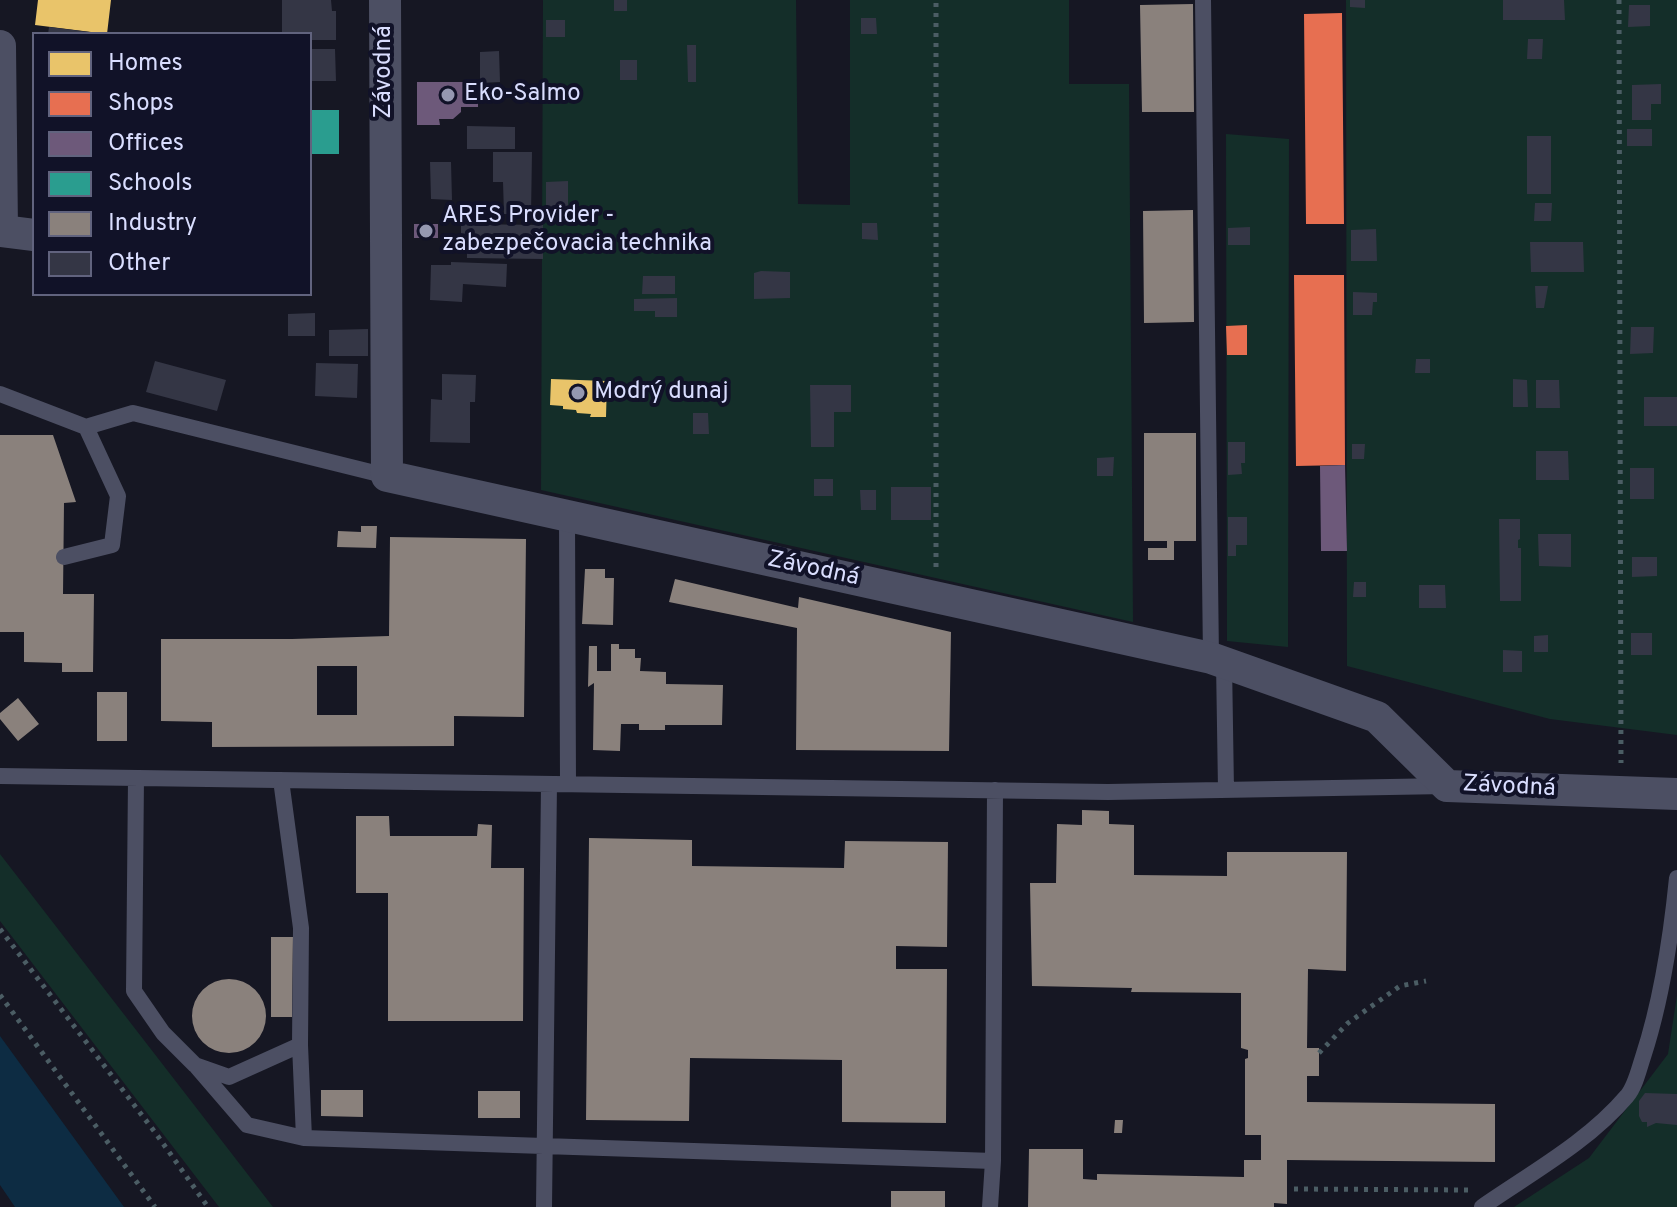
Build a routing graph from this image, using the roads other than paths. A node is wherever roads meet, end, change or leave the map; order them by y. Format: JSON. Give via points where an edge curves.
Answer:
{"nodes":[{"id":1,"x":385,"y":0,"type":"edge"},
{"id":2,"x":1203,"y":0,"type":"edge"},
{"id":3,"x":0,"y":46,"type":"edge"},
{"id":4,"x":32,"y":235,"type":"edge"},
{"id":5,"x":0,"y":394,"type":"edge"},
{"id":6,"x":86,"y":427,"type":"junction"},
{"id":7,"x":387,"y":476,"type":"junction"},
{"id":8,"x":567,"y":516,"type":"junction"},
{"id":9,"x":64,"y":557,"type":"dead end"},
{"id":10,"x":1218,"y":660,"type":"junction"},
{"id":11,"x":0,"y":776,"type":"edge"},
{"id":12,"x":136,"y":778,"type":"junction"},
{"id":13,"x":281,"y":780,"type":"junction"},
{"id":14,"x":549,"y":784,"type":"junction"},
{"id":15,"x":568,"y":784,"type":"junction"},
{"id":16,"x":1447,"y":786,"type":"junction"},
{"id":17,"x":995,"y":790,"type":"junction"},
{"id":18,"x":1226,"y":790,"type":"junction"},
{"id":19,"x":1677,"y":794,"type":"edge"},
{"id":20,"x":1677,"y":878,"type":"edge"},
{"id":21,"x":300,"y":1045,"type":"junction"},
{"id":22,"x":195,"y":1065,"type":"junction"},
{"id":23,"x":304,"y":1138,"type":"junction"},
{"id":24,"x":546,"y":1146,"type":"junction"},
{"id":25,"x":993,"y":1161,"type":"junction"},
{"id":26,"x":544,"y":1207,"type":"edge"},
{"id":27,"x":990,"y":1207,"type":"edge"},
{"id":28,"x":1482,"y":1207,"type":"edge"}],
"edges":[{"from":1,"to":7,"type":"street","name":"Závodná"},
{"from":2,"to":10,"type":"lane"},
{"from":3,"to":4,"type":"street","via":[[2,231]]},
{"from":5,"to":6,"type":"lane"},
{"from":6,"to":7,"type":"lane","via":[[133,413]]},
{"from":6,"to":9,"type":"lane","via":[[118,496],[112,545]]},
{"from":7,"to":8,"type":"street","name":"Závodná"},
{"from":8,"to":10,"type":"street","name":"Závodná"},
{"from":8,"to":15,"type":"lane"},
{"from":10,"to":16,"type":"street","name":"Závodná","via":[[1377,717]]},
{"from":10,"to":18,"type":"lane"},
{"from":11,"to":12,"type":"lane"},
{"from":12,"to":13,"type":"lane"},
{"from":12,"to":22,"type":"lane","via":[[134,991],[163,1033]]},
{"from":13,"to":14,"type":"lane"},
{"from":13,"to":21,"type":"lane","via":[[301,928]]},
{"from":14,"to":15,"type":"lane"},
{"from":14,"to":24,"type":"lane"},
{"from":15,"to":17,"type":"lane"},
{"from":16,"to":18,"type":"lane"},
{"from":16,"to":19,"type":"street","name":"Závodná"},
{"from":17,"to":18,"type":"lane"},
{"from":17,"to":25,"type":"lane"},
{"from":20,"to":28,"type":"lane","via":[[1661,985],[1629,1094],[1585,1136]]},
{"from":21,"to":22,"type":"lane","via":[[229,1077]]},
{"from":21,"to":23,"type":"lane"},
{"from":22,"to":23,"type":"lane","via":[[247,1125]]},
{"from":23,"to":24,"type":"lane"},
{"from":24,"to":25,"type":"lane"},
{"from":24,"to":26,"type":"lane"},
{"from":25,"to":27,"type":"lane"}]}
